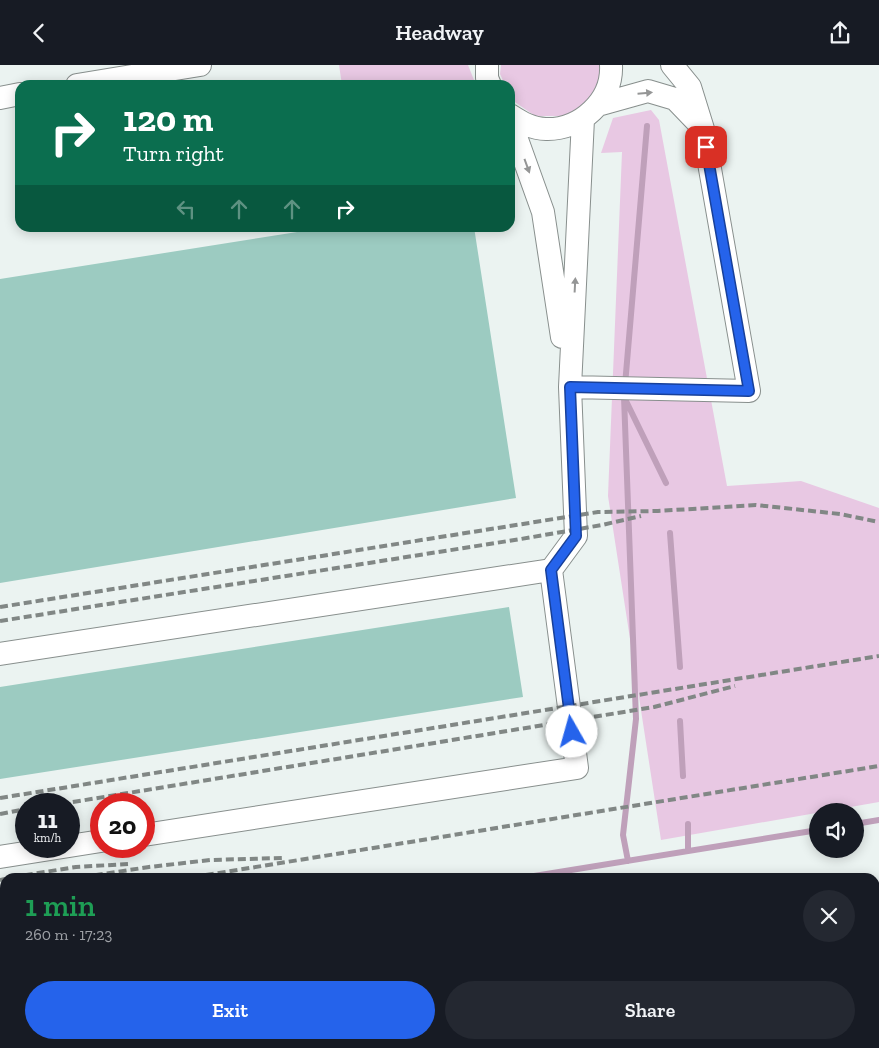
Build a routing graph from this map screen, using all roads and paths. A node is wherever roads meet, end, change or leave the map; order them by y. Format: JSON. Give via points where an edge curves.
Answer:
{"nodes":[{"id":1,"x":200,"y":65,"type":"edge"},
{"id":2,"x":611,"y":65,"type":"edge"},
{"id":3,"x":672,"y":65,"type":"edge"},
{"id":4,"x":108,"y":80,"type":"edge"},
{"id":5,"x":15,"y":95,"type":"edge"},
{"id":6,"x":0,"y":98,"type":"edge"},
{"id":7,"x":591,"y":112,"type":"junction"},
{"id":8,"x":515,"y":118,"type":"edge"},
{"id":9,"x":703,"y":129,"type":"junction"},
{"id":10,"x":515,"y":135,"type":"edge"},
{"id":11,"x":570,"y":387,"type":"junction"},
{"id":12,"x":551,"y":570,"type":"junction"},
{"id":13,"x":0,"y":654,"type":"edge"},
{"id":14,"x":155,"y":833,"type":"edge"},
{"id":15,"x":90,"y":843,"type":"edge"},
{"id":16,"x":0,"y":857,"type":"edge"}],
"edges":[{"from":1,"to":4,"type":"street"},
{"from":2,"to":7,"type":"street","via":[[608,88]]},
{"from":3,"to":9,"type":"street","via":[[690,87]]},
{"from":5,"to":6,"type":"street"},
{"from":7,"to":8,"type":"street","via":[[565,127],[545,129],[526,125]]},
{"from":7,"to":9,"type":"street","one_way":true,"via":[[648,91],[675,99]]},
{"from":11,"to":7,"type":"street","one_way":true},
{"from":9,"to":11,"type":"street","via":[[749,391]]},
{"from":10,"to":11,"type":"street","one_way":true,"via":[[543,212]]},
{"from":11,"to":12,"type":"street","via":[[576,536]]},
{"from":12,"to":13,"type":"street"},
{"from":12,"to":14,"type":"street","via":[[577,768]]},
{"from":15,"to":16,"type":"street"}]}
